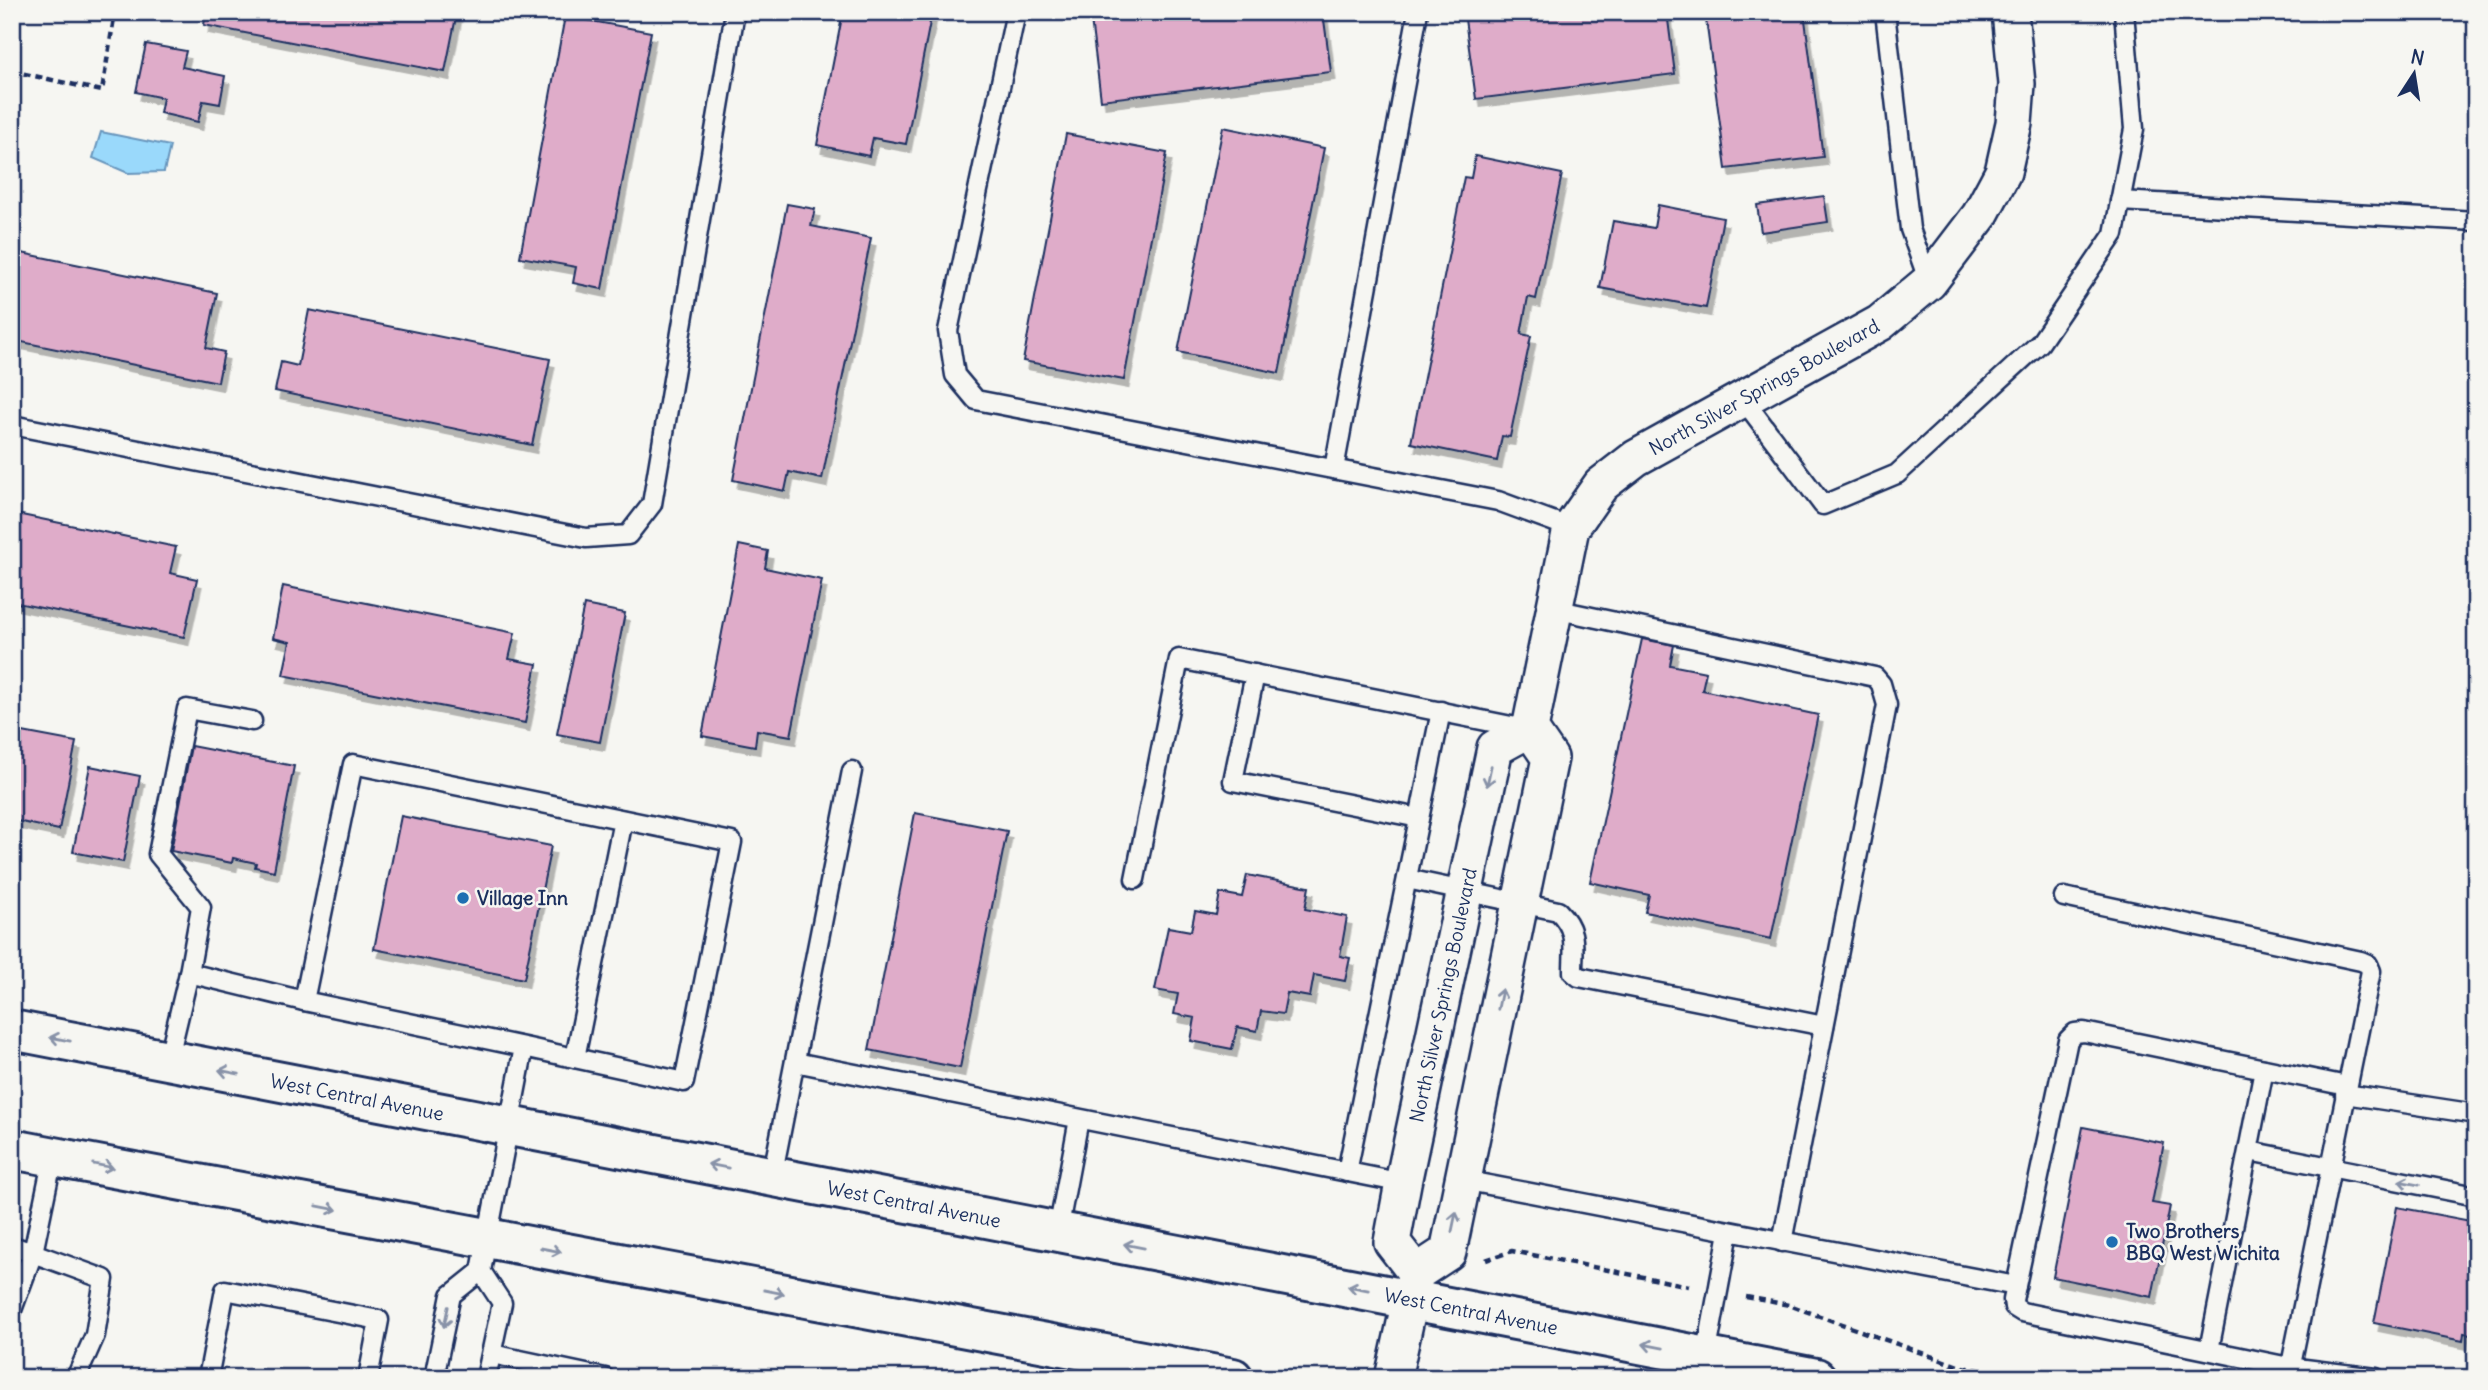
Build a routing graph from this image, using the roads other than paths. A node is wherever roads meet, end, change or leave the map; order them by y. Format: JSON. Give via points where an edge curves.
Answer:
{"nodes":[{"id":1,"x":736,"y":12,"type":"edge"},
{"id":2,"x":1016,"y":12,"type":"edge"},
{"id":3,"x":1418,"y":12,"type":"edge"},
{"id":4,"x":1885,"y":12,"type":"edge"},
{"id":5,"x":2010,"y":12,"type":"edge"},
{"id":6,"x":2124,"y":12,"type":"edge"},
{"id":7,"x":2120,"y":201,"type":"junction"},
{"id":8,"x":2476,"y":221,"type":"edge"},
{"id":9,"x":1930,"y":282,"type":"junction"},
{"id":10,"x":1743,"y":399,"type":"junction"},
{"id":11,"x":12,"y":425,"type":"edge"},
{"id":12,"x":1334,"y":469,"type":"junction"},
{"id":13,"x":1571,"y":528,"type":"junction"},
{"id":14,"x":1554,"y":609,"type":"junction"},
{"id":15,"x":1255,"y":674,"type":"junction"},
{"id":16,"x":1441,"y":711,"type":"junction"},
{"id":17,"x":252,"y":721,"type":"dead end"},
{"id":18,"x":1530,"y":729,"type":"junction"},
{"id":19,"x":852,"y":771,"type":"dead end"},
{"id":20,"x":1419,"y":818,"type":"junction"},
{"id":21,"x":623,"y":820,"type":"junction"},
{"id":22,"x":1135,"y":879,"type":"dead end"},
{"id":23,"x":1407,"y":879,"type":"junction"},
{"id":24,"x":1465,"y":891,"type":"junction"},
{"id":25,"x":2064,"y":897,"type":"dead end"},
{"id":26,"x":1520,"y":903,"type":"junction"},
{"id":27,"x":189,"y":973,"type":"junction"},
{"id":28,"x":304,"y":1001,"type":"junction"},
{"id":29,"x":1824,"y":1026,"type":"junction"},
{"id":30,"x":12,"y":1030,"type":"edge"},
{"id":31,"x":524,"y":1047,"type":"junction"},
{"id":32,"x":575,"y":1058,"type":"junction"},
{"id":33,"x":168,"y":1061,"type":"junction"},
{"id":34,"x":795,"y":1062,"type":"junction"},
{"id":35,"x":2264,"y":1069,"type":"junction"},
{"id":36,"x":2346,"y":1090,"type":"junction"},
{"id":37,"x":2476,"y":1114,"type":"edge"},
{"id":38,"x":1079,"y":1119,"type":"junction"},
{"id":39,"x":510,"y":1126,"type":"junction"},
{"id":40,"x":12,"y":1149,"type":"edge"},
{"id":41,"x":2249,"y":1151,"type":"junction"},
{"id":42,"x":52,"y":1157,"type":"junction"},
{"id":43,"x":2330,"y":1168,"type":"junction"},
{"id":44,"x":1347,"y":1172,"type":"junction"},
{"id":45,"x":772,"y":1177,"type":"junction"},
{"id":46,"x":1463,"y":1180,"type":"junction"},
{"id":47,"x":1403,"y":1183,"type":"junction"},
{"id":48,"x":2476,"y":1196,"type":"edge"},
{"id":49,"x":1058,"y":1231,"type":"junction"},
{"id":50,"x":1729,"y":1232,"type":"junction"},
{"id":51,"x":1782,"y":1242,"type":"junction"},
{"id":52,"x":12,"y":1246,"type":"edge"},
{"id":53,"x":33,"y":1253,"type":"junction"},
{"id":54,"x":484,"y":1254,"type":"junction"},
{"id":55,"x":1423,"y":1275,"type":"junction"},
{"id":56,"x":2016,"y":1286,"type":"junction"},
{"id":57,"x":12,"y":1310,"type":"edge"},
{"id":58,"x":2209,"y":1350,"type":"junction"},
{"id":59,"x":492,"y":1354,"type":"junction"},
{"id":60,"x":1706,"y":1356,"type":"junction"},
{"id":61,"x":2289,"y":1372,"type":"edge"},
{"id":62,"x":76,"y":1378,"type":"edge"},
{"id":63,"x":208,"y":1378,"type":"edge"},
{"id":64,"x":368,"y":1378,"type":"edge"},
{"id":65,"x":434,"y":1378,"type":"edge"},
{"id":66,"x":486,"y":1378,"type":"edge"},
{"id":67,"x":605,"y":1378,"type":"edge"},
{"id":68,"x":1233,"y":1378,"type":"edge"},
{"id":69,"x":1393,"y":1378,"type":"edge"},
{"id":70,"x":1816,"y":1378,"type":"edge"},
{"id":71,"x":2376,"y":1378,"type":"edge"}],
"edges":[{"from":1,"to":11,"type":"lane","via":[[652,504],[628,535],[586,538]]},
{"from":2,"to":12,"type":"lane","via":[[948,331],[954,375],[976,400]]},
{"from":3,"to":12,"type":"lane"},
{"from":4,"to":9,"type":"lane","via":[[1910,229]]},
{"from":5,"to":9,"type":"street","name":"North Silver Springs Boulevard","via":[[2017,84],[2003,172],[1980,215]]},
{"from":6,"to":7,"type":"lane","via":[[2134,129]]},
{"from":7,"to":8,"type":"lane"},
{"from":7,"to":10,"type":"lane","via":[[2114,234],[2040,343],[1897,474],[1823,505]]},
{"from":9,"to":10,"type":"street","name":"North Silver Springs Boulevard","via":[[1880,323]]},
{"from":10,"to":13,"type":"street","name":"North Silver Springs Boulevard","via":[[1636,458],[1601,485]]},
{"from":12,"to":13,"type":"lane","via":[[1499,501]]},
{"from":13,"to":14,"type":"street","name":"North Silver Springs Boulevard"},
{"from":14,"to":18,"type":"street","name":"North Silver Springs Boulevard"},
{"from":14,"to":29,"type":"lane","via":[[1875,677],[1881,684],[1887,705]]},
{"from":15,"to":16,"type":"lane"},
{"from":15,"to":20,"type":"lane","via":[[1233,781]]},
{"from":15,"to":22,"type":"lane","via":[[1179,659]]},
{"from":16,"to":18,"type":"lane"},
{"from":16,"to":20,"type":"lane"},
{"from":17,"to":27,"type":"lane","via":[[187,709],[158,854],[201,907]]},
{"from":18,"to":24,"type":"street","name":"North Silver Springs Boulevard","one_way":true,"via":[[1495,748]]},
{"from":18,"to":26,"type":"street","via":[[1550,758]]},
{"from":19,"to":34,"type":"lane"},
{"from":20,"to":23,"type":"lane"},
{"from":21,"to":28,"type":"lane","via":[[353,764]]},
{"from":21,"to":32,"type":"lane"},
{"from":21,"to":32,"type":"lane","via":[[732,842],[684,1082]]},
{"from":23,"to":24,"type":"lane"},
{"from":23,"to":44,"type":"lane"},
{"from":24,"to":26,"type":"lane"},
{"from":24,"to":47,"type":"street","name":"North Silver Springs Boulevard"},
{"from":25,"to":36,"type":"lane","via":[[2368,964],[2371,971]]},
{"from":26,"to":29,"type":"lane","via":[[1558,911],[1570,922],[1573,972],[1579,977]]},
{"from":46,"to":26,"type":"street","one_way":true},
{"from":27,"to":28,"type":"lane"},
{"from":27,"to":33,"type":"lane"},
{"from":28,"to":31,"type":"lane"},
{"from":29,"to":51,"type":"lane"},
{"from":33,"to":30,"type":"main road","name":"West Central Avenue","one_way":true},
{"from":31,"to":32,"type":"lane"},
{"from":31,"to":39,"type":"lane"},
{"from":39,"to":33,"type":"main road","name":"West Central Avenue","one_way":true},
{"from":34,"to":38,"type":"lane"},
{"from":34,"to":45,"type":"lane"},
{"from":35,"to":36,"type":"lane"},
{"from":35,"to":41,"type":"lane"},
{"from":35,"to":56,"type":"lane","via":[[2075,1032],[2068,1040]]},
{"from":36,"to":37,"type":"lane"},
{"from":36,"to":43,"type":"lane"},
{"from":38,"to":44,"type":"lane"},
{"from":38,"to":49,"type":"lane"},
{"from":45,"to":39,"type":"main road","name":"West Central Avenue","one_way":true},
{"from":39,"to":54,"type":"lane"},
{"from":40,"to":42,"type":"main road"},
{"from":41,"to":43,"type":"lane"},
{"from":41,"to":58,"type":"lane"},
{"from":42,"to":53,"type":"lane"},
{"from":42,"to":54,"type":"main road","one_way":true},
{"from":48,"to":43,"type":"lane","one_way":true},
{"from":43,"to":61,"type":"lane"},
{"from":44,"to":47,"type":"lane"},
{"from":45,"to":49,"type":"main road","name":"West Central Avenue"},
{"from":46,"to":50,"type":"lane"},
{"from":55,"to":46,"type":"street","one_way":true,"via":[[1448,1252]]},
{"from":47,"to":55,"type":"street","name":"North Silver Springs Boulevard","via":[[1392,1242]]},
{"from":55,"to":49,"type":"main road","name":"West Central Avenue","one_way":true},
{"from":50,"to":51,"type":"lane"},
{"from":50,"to":60,"type":"lane"},
{"from":51,"to":56,"type":"lane"},
{"from":52,"to":53,"type":"lane"},
{"from":53,"to":57,"type":"lane"},
{"from":53,"to":62,"type":"lane","via":[[104,1279],[95,1335]]},
{"from":54,"to":59,"type":"lane","via":[[502,1303]]},
{"from":54,"to":65,"type":"lane","one_way":true,"via":[[451,1295]]},
{"from":54,"to":68,"type":"main road","one_way":true},
{"from":60,"to":55,"type":"main road","name":"West Central Avenue","one_way":true},
{"from":55,"to":69,"type":"street"},
{"from":56,"to":58,"type":"lane","via":[[2014,1307],[2022,1312]]},
{"from":58,"to":61,"type":"lane"},
{"from":59,"to":66,"type":"lane"},
{"from":59,"to":67,"type":"lane"},
{"from":60,"to":70,"type":"main road","name":"West Central Avenue"},
{"from":61,"to":71,"type":"lane"},
{"from":63,"to":64,"type":"lane","via":[[225,1290],[379,1320]]}]}
